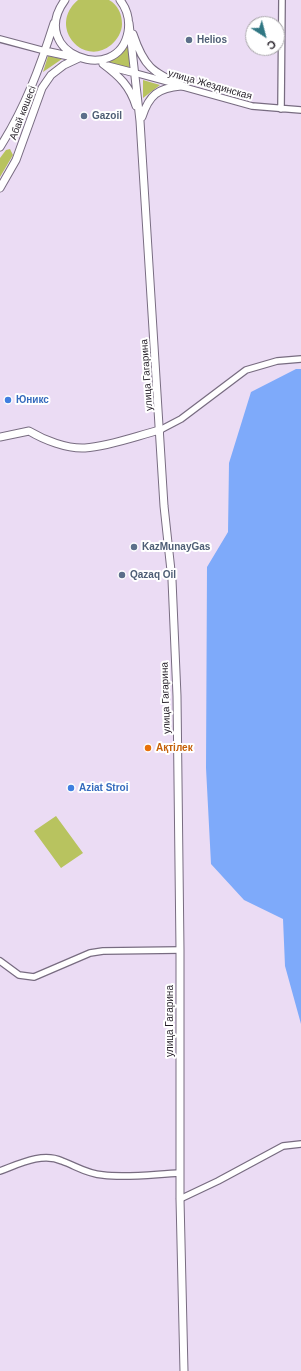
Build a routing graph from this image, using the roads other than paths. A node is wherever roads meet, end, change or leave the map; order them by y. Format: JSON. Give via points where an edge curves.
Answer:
{"nodes":[{"id":1,"x":65,"y":0,"type":"edge"},
{"id":2,"x":282,"y":0,"type":"edge"},
{"id":3,"x":121,"y":1,"type":"edge"},
{"id":4,"x":61,"y":3,"type":"edge"},
{"id":5,"x":56,"y":18,"type":"junction"},
{"id":6,"x":129,"y":22,"type":"junction"},
{"id":7,"x":0,"y":39,"type":"edge"},
{"id":8,"x":45,"y":51,"type":"junction"},
{"id":9,"x":83,"y":59,"type":"junction"},
{"id":10,"x":103,"y":64,"type":"junction"},
{"id":11,"x":135,"y":73,"type":"junction"},
{"id":12,"x":183,"y":86,"type":"junction"},
{"id":13,"x":281,"y":109,"type":"junction"},
{"id":14,"x":301,"y":110,"type":"edge"},
{"id":15,"x":140,"y":122,"type":"junction"},
{"id":16,"x":0,"y":147,"type":"edge"},
{"id":17,"x":0,"y":188,"type":"edge"},
{"id":18,"x":301,"y":359,"type":"edge"},
{"id":19,"x":160,"y":430,"type":"junction"},
{"id":20,"x":0,"y":437,"type":"edge"},
{"id":21,"x":180,"y":950,"type":"junction"},
{"id":22,"x":0,"y":961,"type":"edge"},
{"id":23,"x":301,"y":1144,"type":"edge"},
{"id":24,"x":0,"y":1172,"type":"edge"},
{"id":25,"x":180,"y":1173,"type":"junction"},
{"id":26,"x":180,"y":1199,"type":"junction"},
{"id":27,"x":184,"y":1371,"type":"edge"}],
"edges":[{"from":1,"to":4,"type":"main road","name":"Абай көшесі"},
{"from":2,"to":13,"type":"street"},
{"from":3,"to":6,"type":"main road"},
{"from":4,"to":5,"type":"main road","name":"Абай көшесі"},
{"from":5,"to":8,"type":"main road","name":"Абай көшесі"},
{"from":5,"to":9,"type":"main road","via":[[56,28],[63,46],[70,53]]},
{"from":6,"to":9,"type":"main road","via":[[128,33],[116,51],[97,60]]},
{"from":6,"to":11,"type":"main road","name":"улица Гагарина"},
{"from":6,"to":12,"type":"main road","via":[[146,64],[158,74]]},
{"from":7,"to":8,"type":"street"},
{"from":8,"to":9,"type":"main road"},
{"from":8,"to":16,"type":"main road","name":"Абай көшесі","via":[[16,122]]},
{"from":9,"to":10,"type":"main road"},
{"from":9,"to":17,"type":"main road","name":"Абай көшесі","via":[[64,65],[51,75],[42,88],[16,160]]},
{"from":10,"to":11,"type":"main road"},
{"from":10,"to":15,"type":"main road","via":[[127,85]]},
{"from":11,"to":12,"type":"street","name":"улица Жездинская"},
{"from":11,"to":15,"type":"main road","name":"улица Гагарина"},
{"from":12,"to":13,"type":"street","name":"улица Жездинская","via":[[252,106]]},
{"from":12,"to":15,"type":"main road","via":[[157,93],[145,106]]},
{"from":13,"to":14,"type":"street","name":"улица Жездинская"},
{"from":15,"to":19,"type":"main road","name":"улица Гагарина"},
{"from":18,"to":19,"type":"street","via":[[277,361],[246,370],[187,414]]},
{"from":19,"to":20,"type":"main road","via":[[84,448],[46,441],[29,431]]},
{"from":19,"to":21,"type":"main road","name":"улица Гагарина","via":[[164,506],[172,580],[177,696]]},
{"from":21,"to":22,"type":"street","via":[[90,953],[34,977],[19,975]]},
{"from":21,"to":25,"type":"main road","name":"улица Гагарина"},
{"from":23,"to":26,"type":"street","via":[[283,1146]]},
{"from":24,"to":25,"type":"street","via":[[27,1161],[51,1157],[84,1172],[102,1175]]},
{"from":25,"to":26,"type":"main road","name":"улица Гагарина"},
{"from":26,"to":27,"type":"main road","name":"улица Гагарина"}]}
